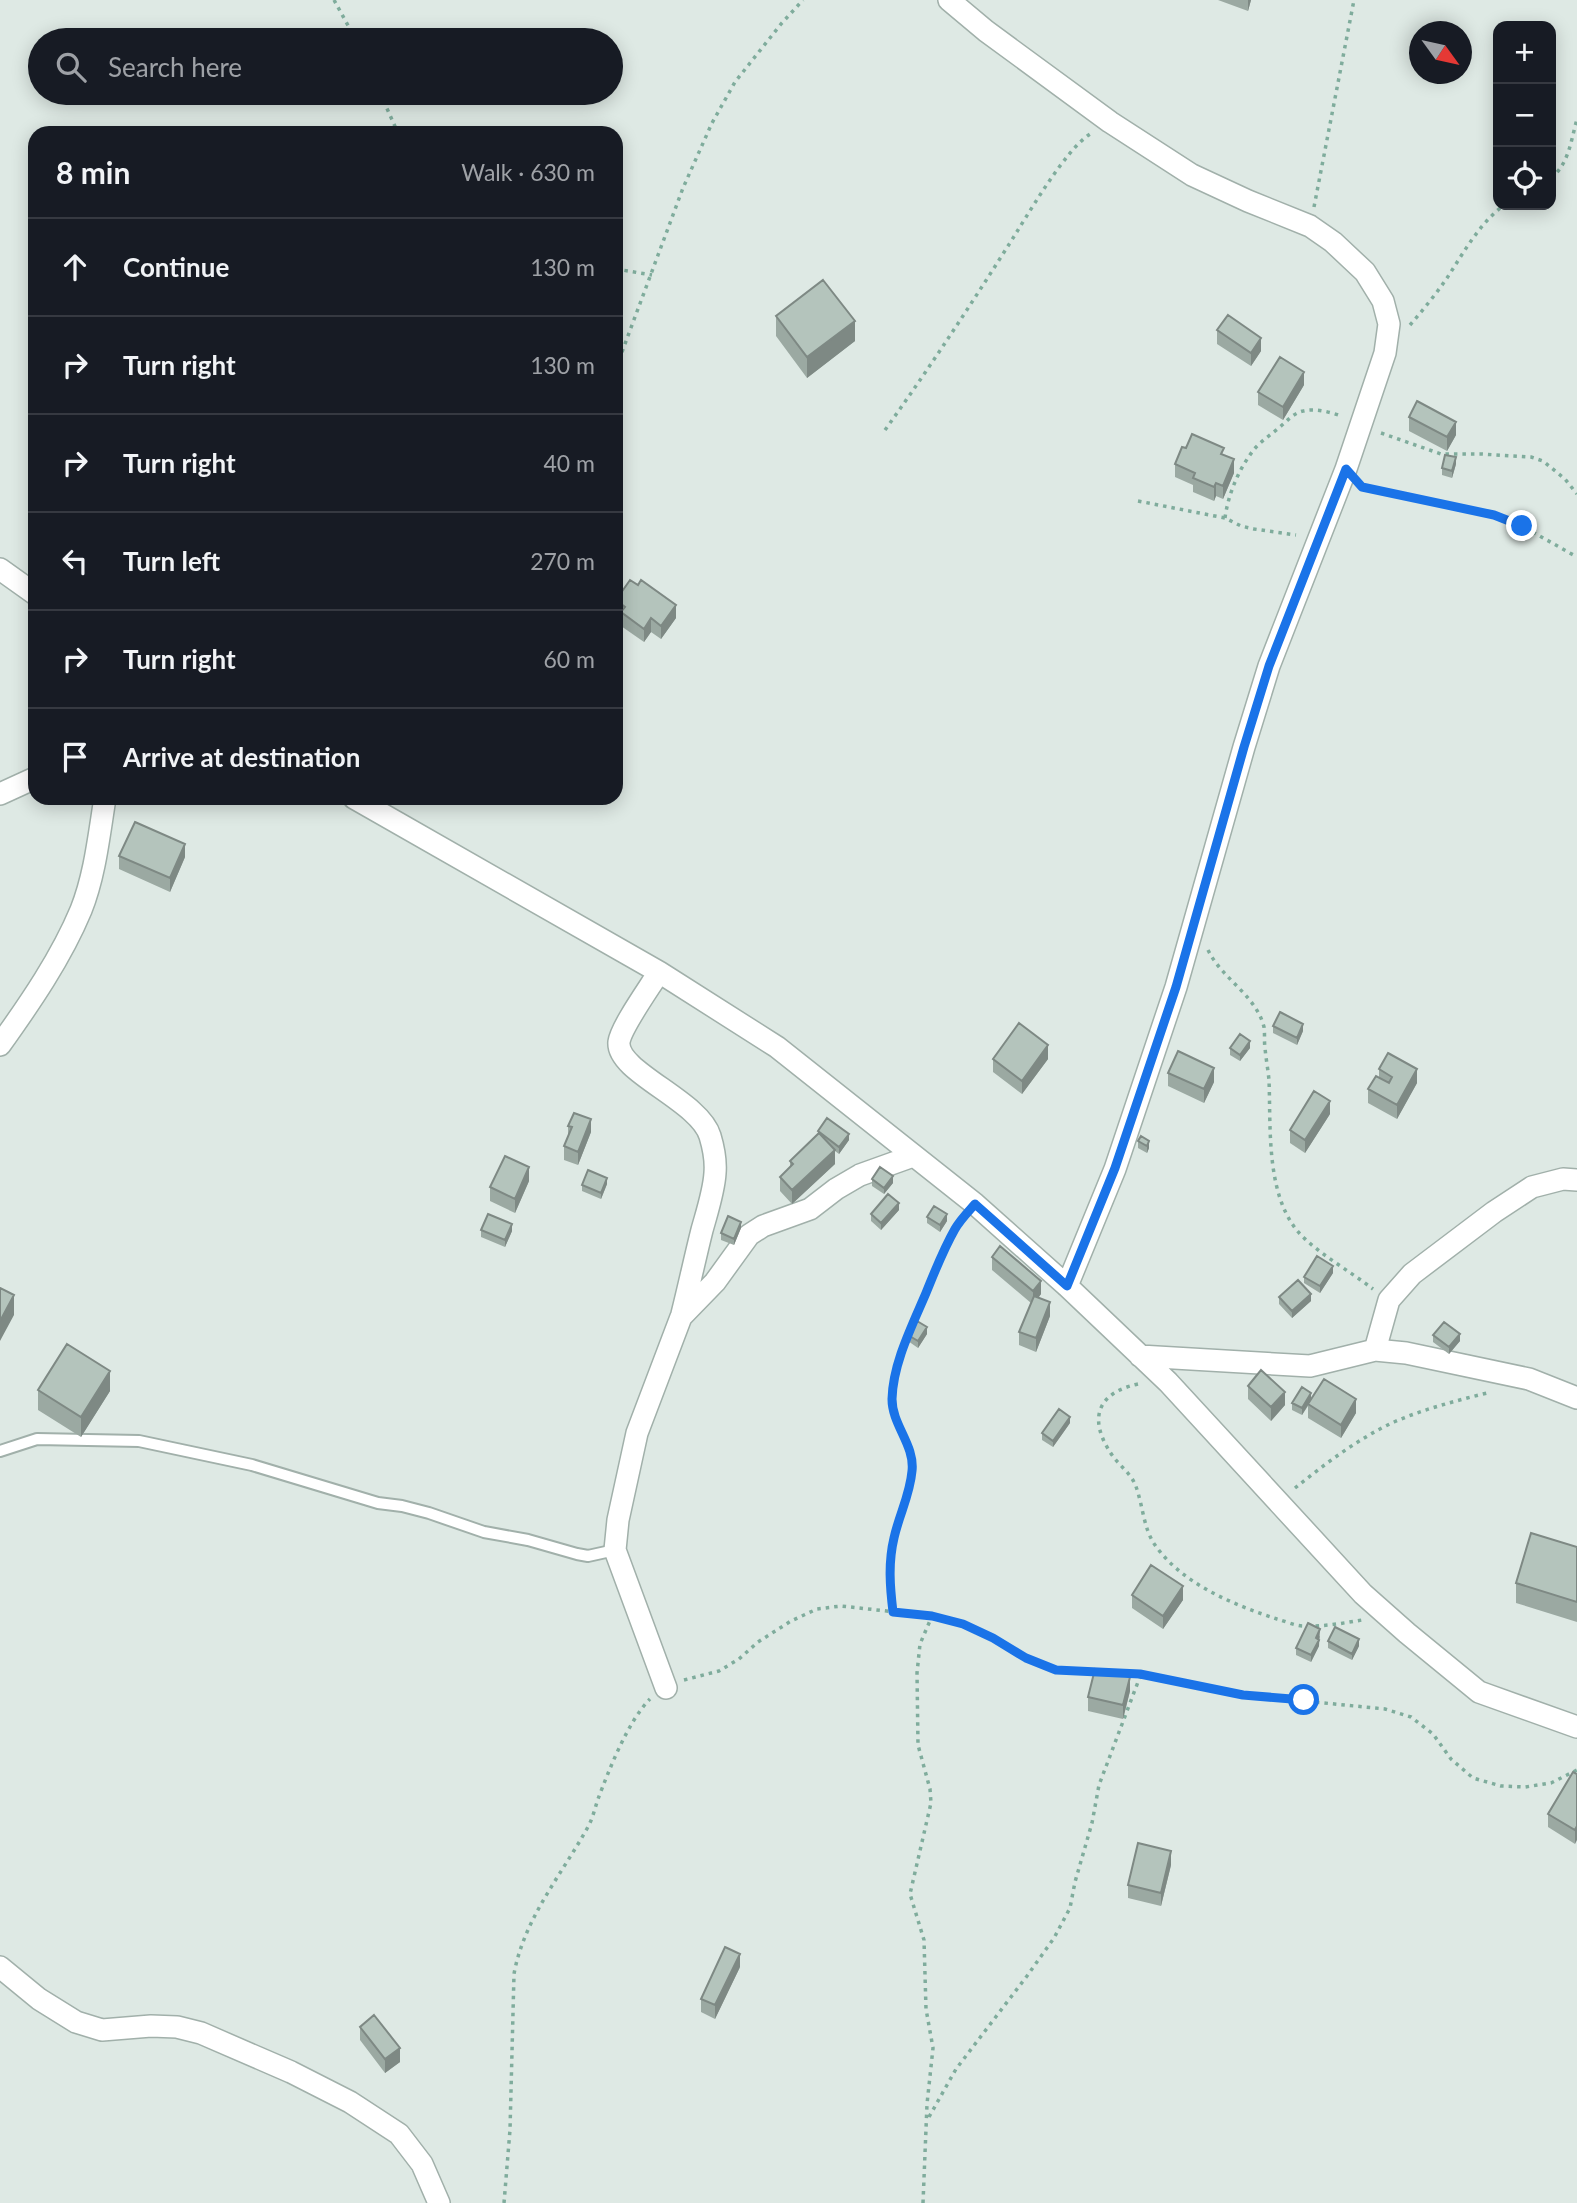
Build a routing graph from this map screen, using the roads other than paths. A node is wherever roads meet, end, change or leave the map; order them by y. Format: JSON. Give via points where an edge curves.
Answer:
{"nodes":[{"id":1,"x":949,"y":0,"type":"edge"},
{"id":2,"x":0,"y":569,"type":"edge"},
{"id":3,"x":28,"y":589,"type":"edge"},
{"id":4,"x":28,"y":781,"type":"edge"},
{"id":5,"x":0,"y":794,"type":"edge"},
{"id":6,"x":104,"y":805,"type":"edge"},
{"id":7,"x":366,"y":805,"type":"edge"},
{"id":8,"x":659,"y":972,"type":"junction"},
{"id":9,"x":0,"y":1045,"type":"edge"},
{"id":10,"x":913,"y":1156,"type":"junction"},
{"id":11,"x":1577,"y":1180,"type":"edge"},
{"id":12,"x":1067,"y":1286,"type":"junction"},
{"id":13,"x":681,"y":1317,"type":"junction"},
{"id":14,"x":1375,"y":1350,"type":"junction"},
{"id":15,"x":1140,"y":1356,"type":"junction"},
{"id":16,"x":1577,"y":1398,"type":"edge"},
{"id":17,"x":0,"y":1451,"type":"edge"},
{"id":18,"x":615,"y":1550,"type":"junction"},
{"id":19,"x":666,"y":1688,"type":"road end"},
{"id":20,"x":1577,"y":1727,"type":"edge"},
{"id":21,"x":0,"y":1967,"type":"edge"},
{"id":22,"x":439,"y":2203,"type":"edge"}],
"edges":[{"from":1,"to":12,"type":"street","via":[[1110,122],[1192,175],[1310,226],[1333,242],[1365,272],[1383,301],[1389,324],[1385,353],[1346,469],[1269,666],[1172,1000],[1115,1168]]},
{"from":2,"to":3,"type":"street"},
{"from":4,"to":5,"type":"street"},
{"from":6,"to":9,"type":"street","via":[[82,907],[62,949]]},
{"from":7,"to":8,"type":"street"},
{"from":8,"to":10,"type":"street","via":[[777,1047]]},
{"from":8,"to":13,"type":"street","via":[[619,1043],[637,1071],[677,1098],[701,1119],[709,1133],[715,1172]]},
{"from":10,"to":12,"type":"street"},
{"from":10,"to":13,"type":"street","via":[[860,1175],[810,1209],[750,1235]]},
{"from":11,"to":14,"type":"street","via":[[1532,1187],[1412,1274],[1389,1300]]},
{"from":12,"to":15,"type":"street"},
{"from":13,"to":18,"type":"street","via":[[637,1433]]},
{"from":14,"to":15,"type":"street","via":[[1310,1366]]},
{"from":14,"to":16,"type":"street","via":[[1529,1379]]},
{"from":15,"to":20,"type":"street","via":[[1387,1615],[1479,1692]]},
{"from":17,"to":18,"type":"lane","via":[[37,1439],[139,1441],[252,1465],[577,1554]]},
{"from":18,"to":19,"type":"street"},
{"from":21,"to":22,"type":"street","via":[[76,2022],[102,2030],[177,2027],[201,2034],[350,2102],[399,2134],[422,2164]]}]}
